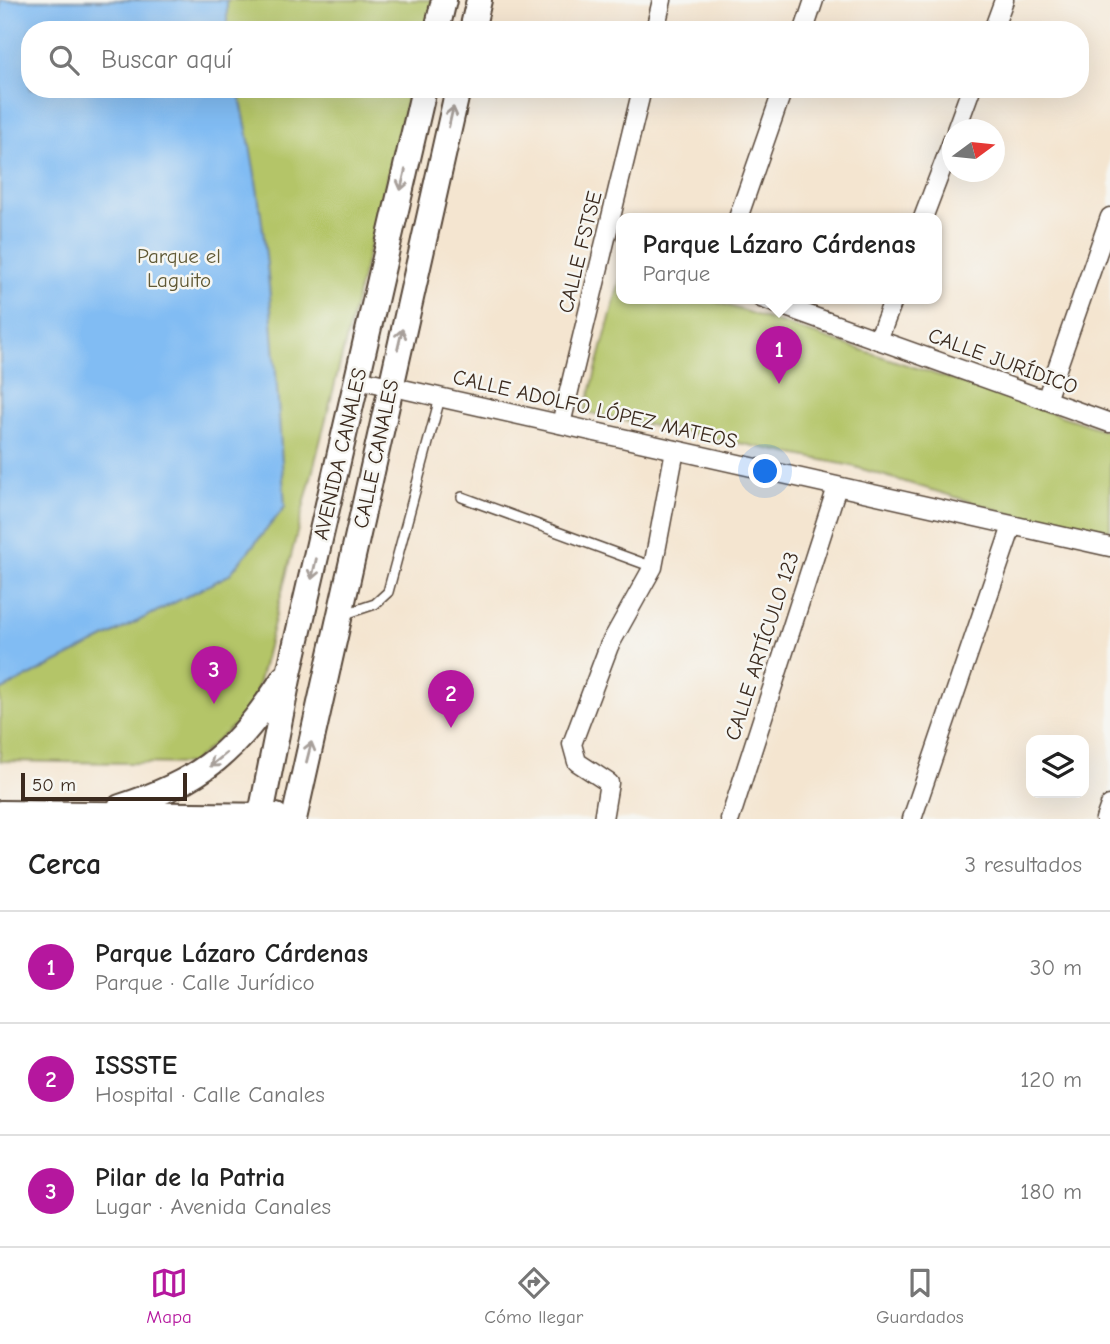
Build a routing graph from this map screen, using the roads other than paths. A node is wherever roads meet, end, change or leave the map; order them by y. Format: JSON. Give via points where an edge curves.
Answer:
{"nodes":[{"id":1,"x":444,"y":0,"type":"edge"},
{"id":2,"x":479,"y":0,"type":"edge"},
{"id":3,"x":662,"y":0,"type":"edge"},
{"id":4,"x":814,"y":0,"type":"edge"},
{"id":5,"x":1004,"y":0,"type":"edge"},
{"id":6,"x":439,"y":21,"type":"edge"},
{"id":7,"x":474,"y":21,"type":"edge"},
{"id":8,"x":657,"y":21,"type":"edge"},
{"id":9,"x":807,"y":21,"type":"edge"},
{"id":10,"x":996,"y":21,"type":"edge"},
{"id":11,"x":422,"y":98,"type":"edge"},
{"id":12,"x":456,"y":98,"type":"edge"},
{"id":13,"x":640,"y":98,"type":"edge"},
{"id":14,"x":780,"y":98,"type":"edge"},
{"id":15,"x":968,"y":98,"type":"edge"},
{"id":16,"x":960,"y":119,"type":"edge"},
{"id":17,"x":942,"y":168,"type":"edge"},
{"id":18,"x":620,"y":213,"type":"edge"},
{"id":19,"x":740,"y":213,"type":"edge"},
{"id":20,"x":925,"y":213,"type":"edge"},
{"id":21,"x":1110,"y":217,"type":"edge"},
{"id":22,"x":614,"y":246,"type":"edge"},
{"id":23,"x":778,"y":304,"type":"edge"},
{"id":24,"x":892,"y":304,"type":"edge"},
{"id":25,"x":878,"y":340,"type":"junction"},
{"id":26,"x":358,"y":379,"type":"junction"},
{"id":27,"x":390,"y":386,"type":"junction"},
{"id":28,"x":440,"y":398,"type":"junction"},
{"id":29,"x":1046,"y":401,"type":"junction"},
{"id":30,"x":1110,"y":424,"type":"edge"},
{"id":31,"x":561,"y":425,"type":"junction"},
{"id":32,"x":675,"y":450,"type":"junction"},
{"id":33,"x":837,"y":486,"type":"junction"},
{"id":34,"x":461,"y":497,"type":"dead end"},
{"id":35,"x":1012,"y":526,"type":"junction"},
{"id":36,"x":1110,"y":547,"type":"edge"},
{"id":37,"x":653,"y":567,"type":"junction"},
{"id":38,"x":342,"y":615,"type":"junction"},
{"id":39,"x":290,"y":668,"type":"junction"},
{"id":40,"x":1110,"y":805,"type":"edge"},
{"id":41,"x":0,"y":813,"type":"edge"},
{"id":42,"x":100,"y":814,"type":"junction"},
{"id":43,"x":261,"y":816,"type":"edge"},
{"id":44,"x":292,"y":819,"type":"edge"},
{"id":45,"x":603,"y":819,"type":"edge"},
{"id":46,"x":730,"y":819,"type":"edge"},
{"id":47,"x":912,"y":819,"type":"edge"},
{"id":48,"x":1105,"y":819,"type":"edge"}],
"edges":[{"from":1,"to":6,"type":"main road"},
{"from":2,"to":7,"type":"main road"},
{"from":3,"to":8,"type":"street"},
{"from":4,"to":9,"type":"street"},
{"from":5,"to":10,"type":"street"},
{"from":11,"to":26,"type":"main road","name":"AVENIDA CANALES","one_way":true},
{"from":27,"to":12,"type":"main road","name":"CALLE CANALES","one_way":true},
{"from":13,"to":18,"type":"street","name":"CALLE FSTSE"},
{"from":14,"to":19,"type":"street"},
{"from":15,"to":16,"type":"street"},
{"from":17,"to":20,"type":"street"},
{"from":21,"to":29,"type":"street"},
{"from":22,"to":31,"type":"street","name":"CALLE FSTSE"},
{"from":23,"to":25,"type":"street","name":"CALLE JURÍDICO"},
{"from":24,"to":25,"type":"street"},
{"from":25,"to":29,"type":"street","name":"CALLE JURÍDICO"},
{"from":26,"to":27,"type":"street","name":"CALLE ADOLFO LÓPEZ MATEOS"},
{"from":26,"to":39,"type":"main road","name":"AVENIDA CANALES","one_way":true},
{"from":27,"to":28,"type":"street","name":"CALLE ADOLFO LÓPEZ MATEOS"},
{"from":27,"to":38,"type":"main road","name":"CALLE CANALES"},
{"from":28,"to":31,"type":"street","name":"CALLE ADOLFO LÓPEZ MATEOS"},
{"from":28,"to":38,"type":"lane","via":[[388,592],[375,604]]},
{"from":29,"to":30,"type":"street","name":"CALLE JURÍDICO"},
{"from":31,"to":32,"type":"street","name":"CALLE ADOLFO LÓPEZ MATEOS"},
{"from":32,"to":33,"type":"street","name":"CALLE ADOLFO LÓPEZ MATEOS"},
{"from":32,"to":37,"type":"street"},
{"from":33,"to":35,"type":"street","name":"CALLE ADOLFO LÓPEZ MATEOS"},
{"from":33,"to":46,"type":"street","name":"CALLE ARTÍCULO 123"},
{"from":34,"to":37,"type":"lane"},
{"from":35,"to":36,"type":"street","name":"CALLE ADOLFO LÓPEZ MATEOS"},
{"from":35,"to":47,"type":"street"},
{"from":37,"to":45,"type":"street","via":[[609,646],[572,744],[577,762],[609,783]]},
{"from":44,"to":38,"type":"main road","name":"CALLE CANALES","one_way":true},
{"from":39,"to":42,"type":"main road","one_way":true,"via":[[256,720],[210,766],[173,788]]},
{"from":39,"to":43,"type":"main road","name":"AVENIDA CANALES"},
{"from":40,"to":48,"type":"street"},
{"from":41,"to":42,"type":"main road"},
{"from":42,"to":43,"type":"main road"},
{"from":43,"to":44,"type":"main road"}]}
